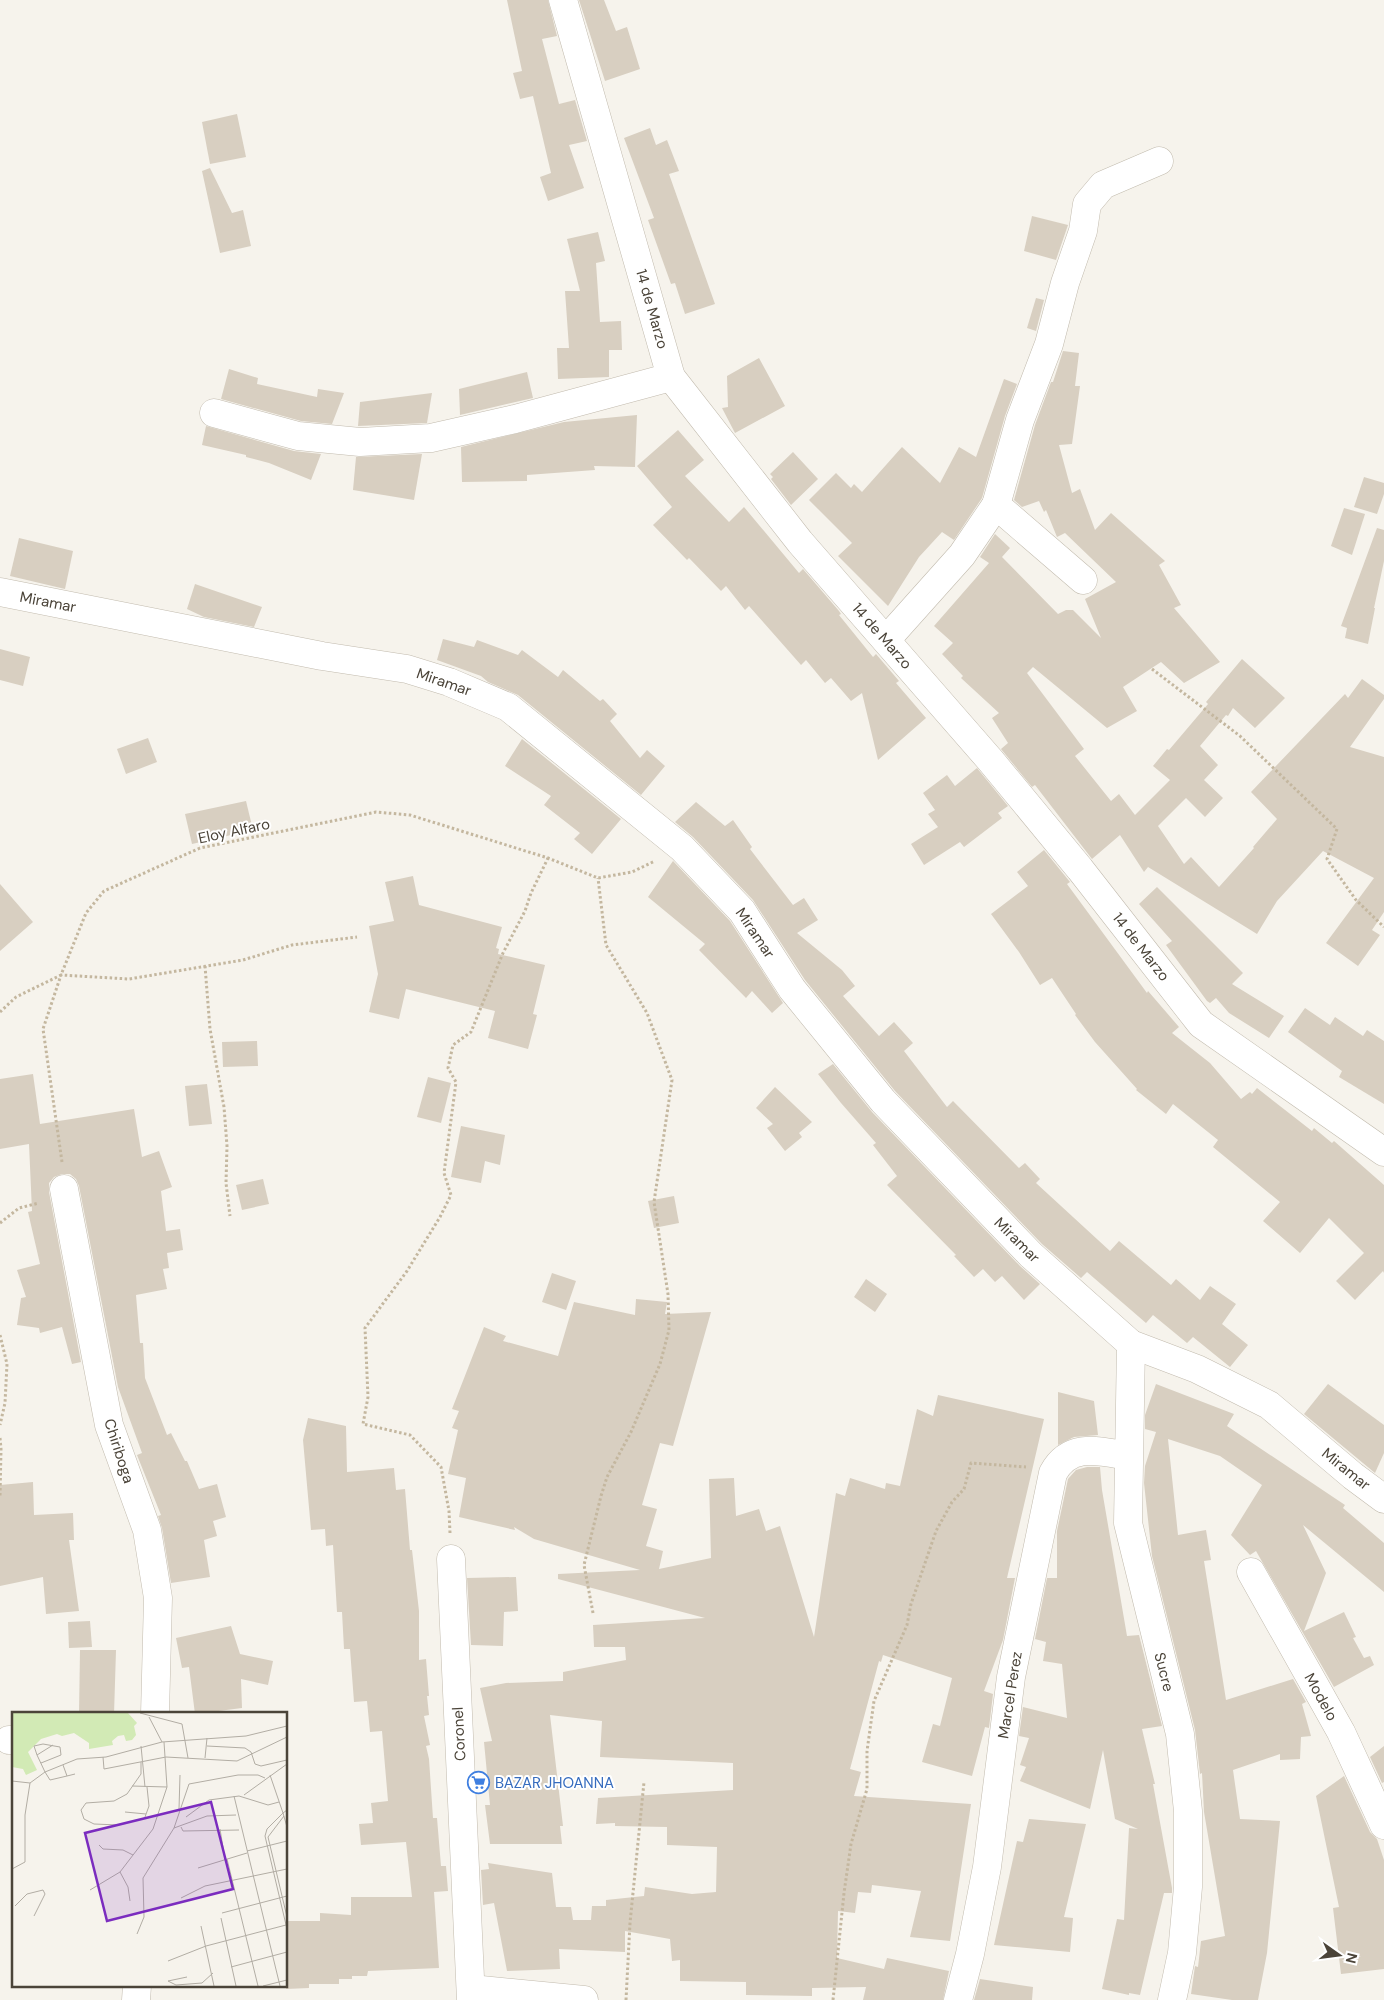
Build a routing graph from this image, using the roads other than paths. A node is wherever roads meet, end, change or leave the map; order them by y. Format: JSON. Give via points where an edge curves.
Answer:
{"nodes":[{"id":1,"x":563,"y":0,"type":"edge"},
{"id":2,"x":1159,"y":161,"type":"dead end"},
{"id":3,"x":671,"y":377,"type":"junction"},
{"id":4,"x":214,"y":413,"type":"dead end"},
{"id":5,"x":996,"y":505,"type":"junction"},
{"id":6,"x":1083,"y":580,"type":"dead end"},
{"id":7,"x":0,"y":592,"type":"edge"},
{"id":8,"x":886,"y":640,"type":"junction"},
{"id":9,"x":1384,"y":1152,"type":"edge"},
{"id":10,"x":64,"y":1188,"type":"road end"},
{"id":11,"x":1131,"y":1344,"type":"junction"},
{"id":12,"x":1128,"y":1456,"type":"junction"},
{"id":13,"x":1353,"y":1476,"type":"junction"},
{"id":14,"x":1384,"y":1483,"type":"edge"},
{"id":15,"x":1384,"y":1499,"type":"edge"},
{"id":16,"x":451,"y":1559,"type":"road end"},
{"id":17,"x":1251,"y":1572,"type":"dead end"},
{"id":18,"x":156,"y":1712,"type":"edge"},
{"id":19,"x":1384,"y":1825,"type":"edge"},
{"id":20,"x":471,"y":1995,"type":"edge"},
{"id":21,"x":584,"y":2000,"type":"edge"},
{"id":22,"x":958,"y":2000,"type":"edge"},
{"id":23,"x":1172,"y":2000,"type":"edge"}],
"edges":[{"from":1,"to":3,"type":"street","name":"14 de Marzo"},
{"from":2,"to":5,"type":"street","via":[[1103,185],[1088,204],[1050,344],[1020,420]]},
{"from":3,"to":4,"type":"street","via":[[431,438],[360,442],[298,436]]},
{"from":3,"to":8,"type":"street","name":"14 de Marzo","via":[[800,542]]},
{"from":5,"to":6,"type":"street"},
{"from":5,"to":8,"type":"street","via":[[962,555]]},
{"from":7,"to":11,"type":"street","name":"Miramar","via":[[322,656],[407,669],[508,706],[682,848],[742,911],[792,989],[882,1101],[1031,1255]]},
{"from":8,"to":9,"type":"street","name":"14 de Marzo","via":[[992,761],[1201,1024]]},
{"from":10,"to":18,"type":"street","name":"Chiriboga","via":[[109,1425],[147,1530],[158,1598]]},
{"from":11,"to":12,"type":"street","name":"Sucre"},
{"from":11,"to":13,"type":"street","name":"Miramar","via":[[1197,1369],[1269,1406]]},
{"from":12,"to":22,"type":"street","name":"Marcel Perez","via":[[1095,1450],[1081,1452],[1062,1460],[1053,1473],[1011,1677],[987,1867]]},
{"from":12,"to":23,"type":"street","name":"Sucre","via":[[1128,1523],[1180,1734],[1188,1811],[1188,1887],[1182,1953]]},
{"from":13,"to":14,"type":"street"},
{"from":13,"to":15,"type":"street","name":"Miramar"},
{"from":16,"to":20,"type":"street","name":"Coronel"},
{"from":17,"to":19,"type":"street","name":"Modelo","via":[[1341,1732]]},
{"from":20,"to":21,"type":"street"}]}
